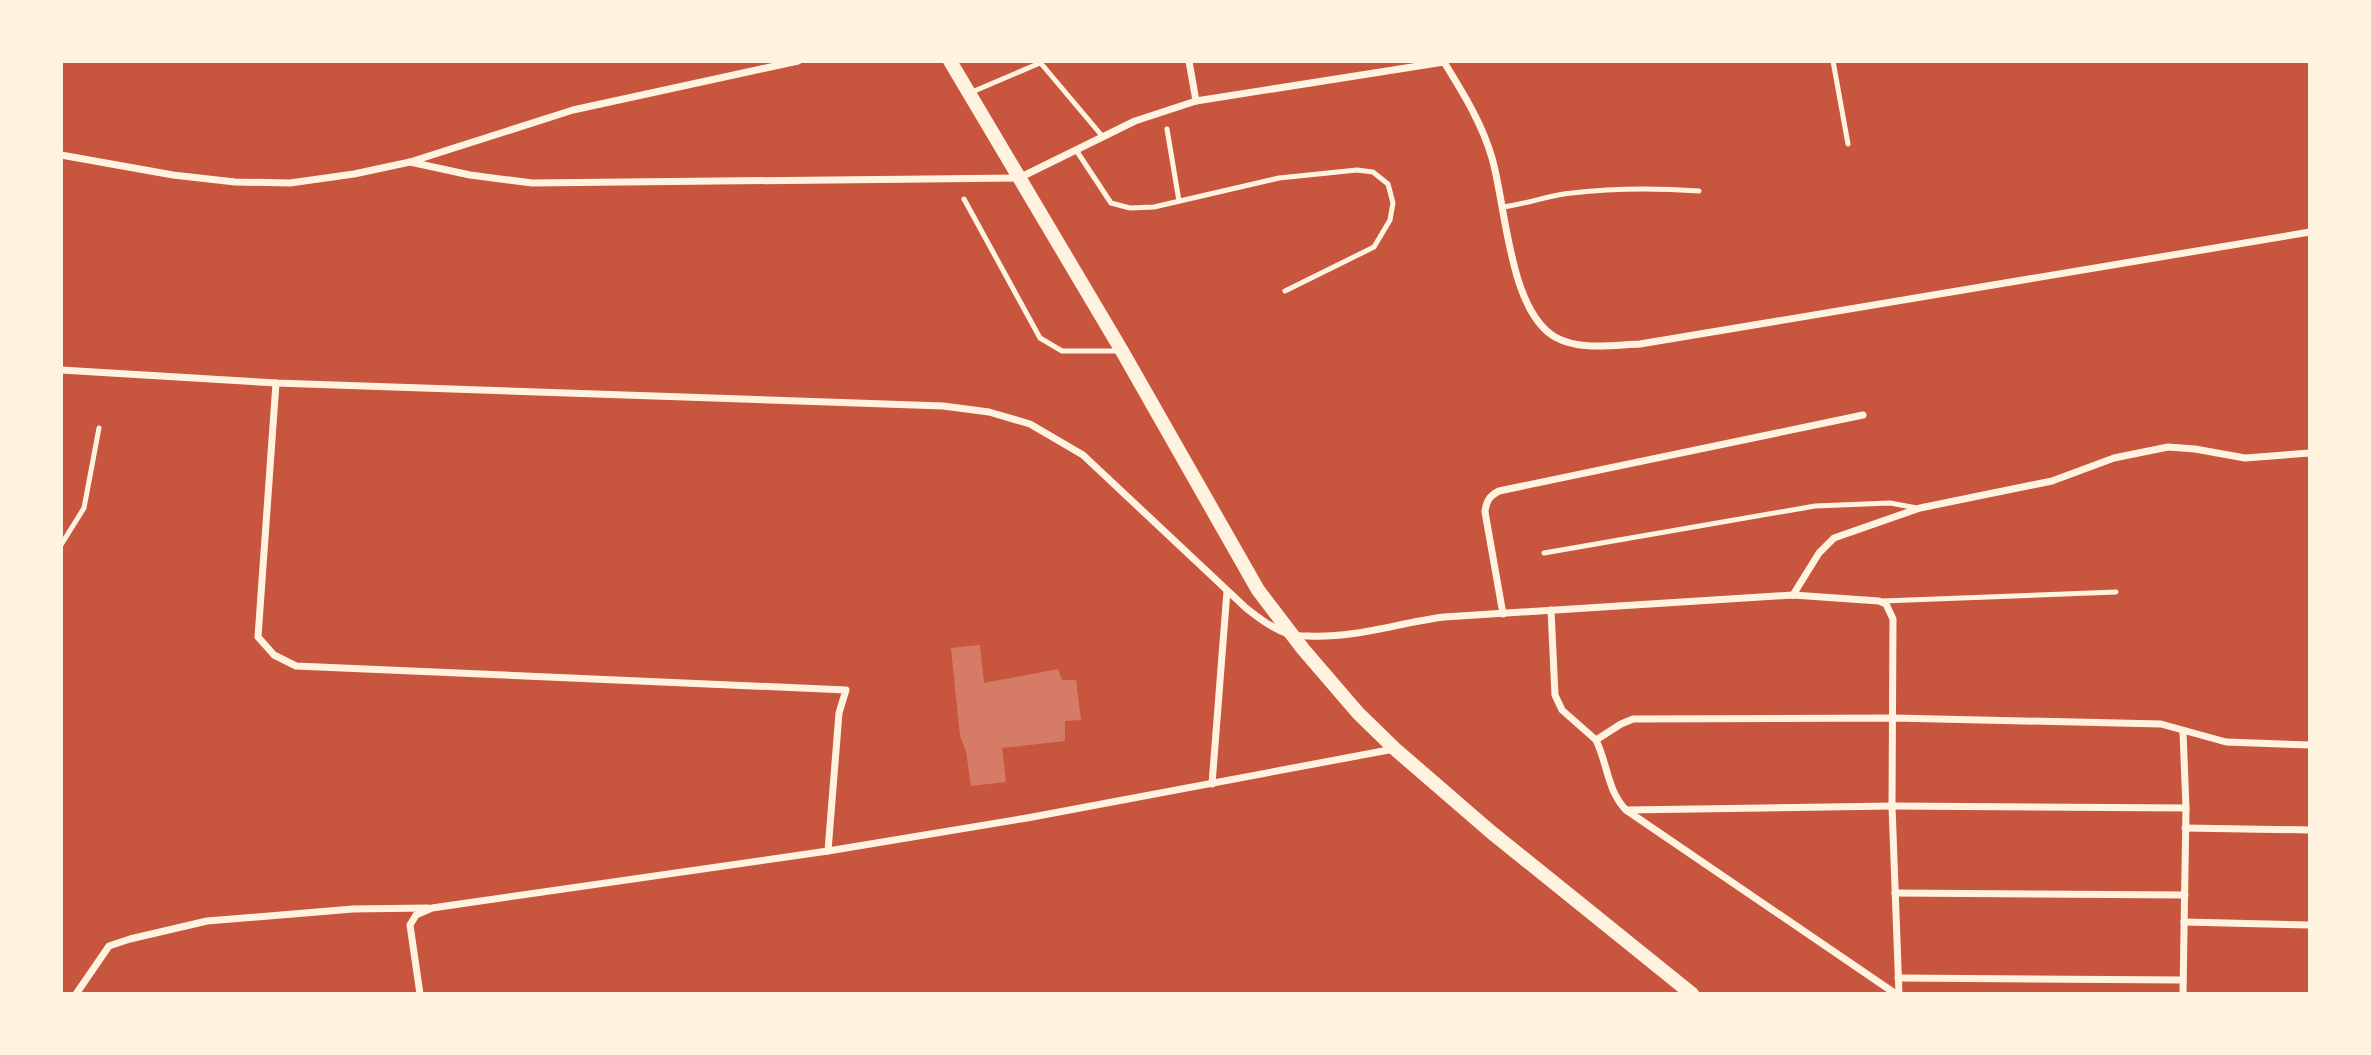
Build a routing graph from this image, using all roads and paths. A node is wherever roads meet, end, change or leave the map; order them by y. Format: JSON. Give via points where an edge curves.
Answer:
{"nodes":[{"id":1,"x":798,"y":61,"type":"edge"},
{"id":2,"x":950,"y":61,"type":"edge"},
{"id":3,"x":1189,"y":61,"type":"edge"},
{"id":4,"x":1450,"y":61,"type":"edge"},
{"id":5,"x":1833,"y":61,"type":"edge"},
{"id":6,"x":1039,"y":62,"type":"edge"},
{"id":7,"x":1444,"y":62,"type":"edge"},
{"id":8,"x":969,"y":93,"type":"junction"},
{"id":9,"x":1196,"y":101,"type":"junction"},
{"id":10,"x":1167,"y":129,"type":"dead end"},
{"id":11,"x":1103,"y":137,"type":"junction"},
{"id":12,"x":1848,"y":144,"type":"dead end"},
{"id":13,"x":1076,"y":150,"type":"junction"},
{"id":14,"x":61,"y":155,"type":"edge"},
{"id":15,"x":410,"y":162,"type":"junction"},
{"id":16,"x":1019,"y":178,"type":"junction"},
{"id":17,"x":1699,"y":191,"type":"dead end"},
{"id":18,"x":964,"y":199,"type":"dead end"},
{"id":19,"x":1180,"y":201,"type":"junction"},
{"id":20,"x":1503,"y":207,"type":"junction"},
{"id":21,"x":2310,"y":232,"type":"edge"},
{"id":22,"x":1285,"y":291,"type":"dead end"},
{"id":23,"x":1122,"y":351,"type":"junction"},
{"id":24,"x":61,"y":370,"type":"edge"},
{"id":25,"x":276,"y":383,"type":"junction"},
{"id":26,"x":1863,"y":415,"type":"dead end"},
{"id":27,"x":99,"y":428,"type":"dead end"},
{"id":28,"x":2310,"y":453,"type":"edge"},
{"id":29,"x":1920,"y":508,"type":"junction"},
{"id":30,"x":61,"y":545,"type":"edge"},
{"id":31,"x":1544,"y":553,"type":"dead end"},
{"id":32,"x":1227,"y":591,"type":"junction"},
{"id":33,"x":2116,"y":592,"type":"dead end"},
{"id":34,"x":1793,"y":595,"type":"junction"},
{"id":35,"x":1880,"y":601,"type":"junction"},
{"id":36,"x":1551,"y":610,"type":"junction"},
{"id":37,"x":1503,"y":614,"type":"junction"},
{"id":38,"x":1291,"y":635,"type":"junction"},
{"id":39,"x":1894,"y":718,"type":"junction"},
{"id":40,"x":2183,"y":732,"type":"junction"},
{"id":41,"x":1596,"y":740,"type":"junction"},
{"id":42,"x":2310,"y":745,"type":"edge"},
{"id":43,"x":1395,"y":749,"type":"junction"},
{"id":44,"x":1212,"y":784,"type":"junction"},
{"id":45,"x":1892,"y":806,"type":"junction"},
{"id":46,"x":2186,"y":808,"type":"junction"},
{"id":47,"x":1626,"y":810,"type":"junction"},
{"id":48,"x":2185,"y":828,"type":"junction"},
{"id":49,"x":2310,"y":830,"type":"edge"},
{"id":50,"x":828,"y":851,"type":"junction"},
{"id":51,"x":1895,"y":892,"type":"junction"},
{"id":52,"x":2185,"y":895,"type":"junction"},
{"id":53,"x":432,"y":908,"type":"junction"},
{"id":54,"x":2184,"y":922,"type":"junction"},
{"id":55,"x":2310,"y":925,"type":"edge"},
{"id":56,"x":1898,"y":978,"type":"junction"},
{"id":57,"x":2183,"y":980,"type":"junction"},
{"id":58,"x":76,"y":994,"type":"edge"},
{"id":59,"x":420,"y":994,"type":"edge"},
{"id":60,"x":1692,"y":994,"type":"edge"},
{"id":61,"x":1897,"y":994,"type":"edge"},
{"id":62,"x":2183,"y":994,"type":"edge"}],
"edges":[{"from":1,"to":15,"type":"street","via":[[573,110]]},
{"from":2,"to":8,"type":"main road"},
{"from":3,"to":9,"type":"street"},
{"from":4,"to":7,"type":"street"},
{"from":5,"to":12,"type":"lane"},
{"from":6,"to":8,"type":"lane"},
{"from":6,"to":11,"type":"lane"},
{"from":7,"to":9,"type":"street"},
{"from":7,"to":20,"type":"street","via":[[1481,127]]},
{"from":8,"to":16,"type":"main road"},
{"from":9,"to":11,"type":"street"},
{"from":10,"to":19,"type":"lane"},
{"from":11,"to":13,"type":"street"},
{"from":13,"to":16,"type":"street"},
{"from":13,"to":19,"type":"lane","via":[[1111,203],[1130,208]]},
{"from":14,"to":15,"type":"street","via":[[235,182],[290,183]]},
{"from":15,"to":16,"type":"street","via":[[532,183]]},
{"from":16,"to":23,"type":"main road"},
{"from":17,"to":20,"type":"lane","via":[[1661,188],[1573,193]]},
{"from":18,"to":23,"type":"lane","via":[[1041,338],[1062,351]]},
{"from":19,"to":22,"type":"lane","via":[[1279,178],[1357,170],[1373,172],[1388,184],[1393,203],[1390,220],[1374,247]]},
{"from":20,"to":21,"type":"street","via":[[1520,289],[1536,320],[1555,337],[1585,346],[1640,344]]},
{"from":23,"to":38,"type":"main road","via":[[1258,590]]},
{"from":24,"to":25,"type":"street"},
{"from":25,"to":32,"type":"street","via":[[943,406],[989,412],[1030,425],[1083,455]]},
{"from":25,"to":50,"type":"street","via":[[258,637],[274,655],[296,666],[846,690],[839,713]]},
{"from":26,"to":37,"type":"street","via":[[1499,491],[1486,503],[1485,512]]},
{"from":27,"to":30,"type":"lane","via":[[84,508]]},
{"from":28,"to":29,"type":"street","via":[[2245,458],[2168,447],[2114,458],[2052,481]]},
{"from":29,"to":31,"type":"lane","via":[[1890,503],[1815,506]]},
{"from":29,"to":34,"type":"street","via":[[1834,538],[1811,563]]},
{"from":32,"to":38,"type":"street","via":[[1268,625]]},
{"from":32,"to":44,"type":"street"},
{"from":33,"to":35,"type":"lane"},
{"from":34,"to":35,"type":"street"},
{"from":34,"to":36,"type":"street"},
{"from":35,"to":39,"type":"street","via":[[1891,610],[1893,619]]},
{"from":36,"to":37,"type":"street"},
{"from":36,"to":41,"type":"street","via":[[1555,695],[1562,710]]},
{"from":37,"to":38,"type":"street","via":[[1420,620],[1328,637]]},
{"from":38,"to":43,"type":"main road"},
{"from":39,"to":40,"type":"street","via":[[2161,724]]},
{"from":39,"to":41,"type":"street","via":[[1633,719]]},
{"from":39,"to":45,"type":"street"},
{"from":40,"to":42,"type":"street","via":[[2226,742]]},
{"from":40,"to":46,"type":"street"},
{"from":41,"to":47,"type":"street","via":[[1615,797]]},
{"from":43,"to":44,"type":"street"},
{"from":43,"to":60,"type":"main road","via":[[1490,832]]},
{"from":44,"to":50,"type":"street"},
{"from":45,"to":46,"type":"street"},
{"from":45,"to":47,"type":"street"},
{"from":45,"to":51,"type":"street"},
{"from":46,"to":48,"type":"street"},
{"from":47,"to":61,"type":"street"},
{"from":48,"to":49,"type":"street"},
{"from":48,"to":52,"type":"street"},
{"from":50,"to":53,"type":"street"},
{"from":51,"to":52,"type":"street"},
{"from":51,"to":56,"type":"street"},
{"from":52,"to":54,"type":"street"},
{"from":53,"to":58,"type":"street","via":[[353,909],[207,921],[130,939],[109,946]]},
{"from":53,"to":59,"type":"street","via":[[416,915],[410,925]]},
{"from":54,"to":55,"type":"street"},
{"from":54,"to":57,"type":"street"},
{"from":56,"to":57,"type":"street"},
{"from":56,"to":61,"type":"street"},
{"from":57,"to":62,"type":"street"}]}
